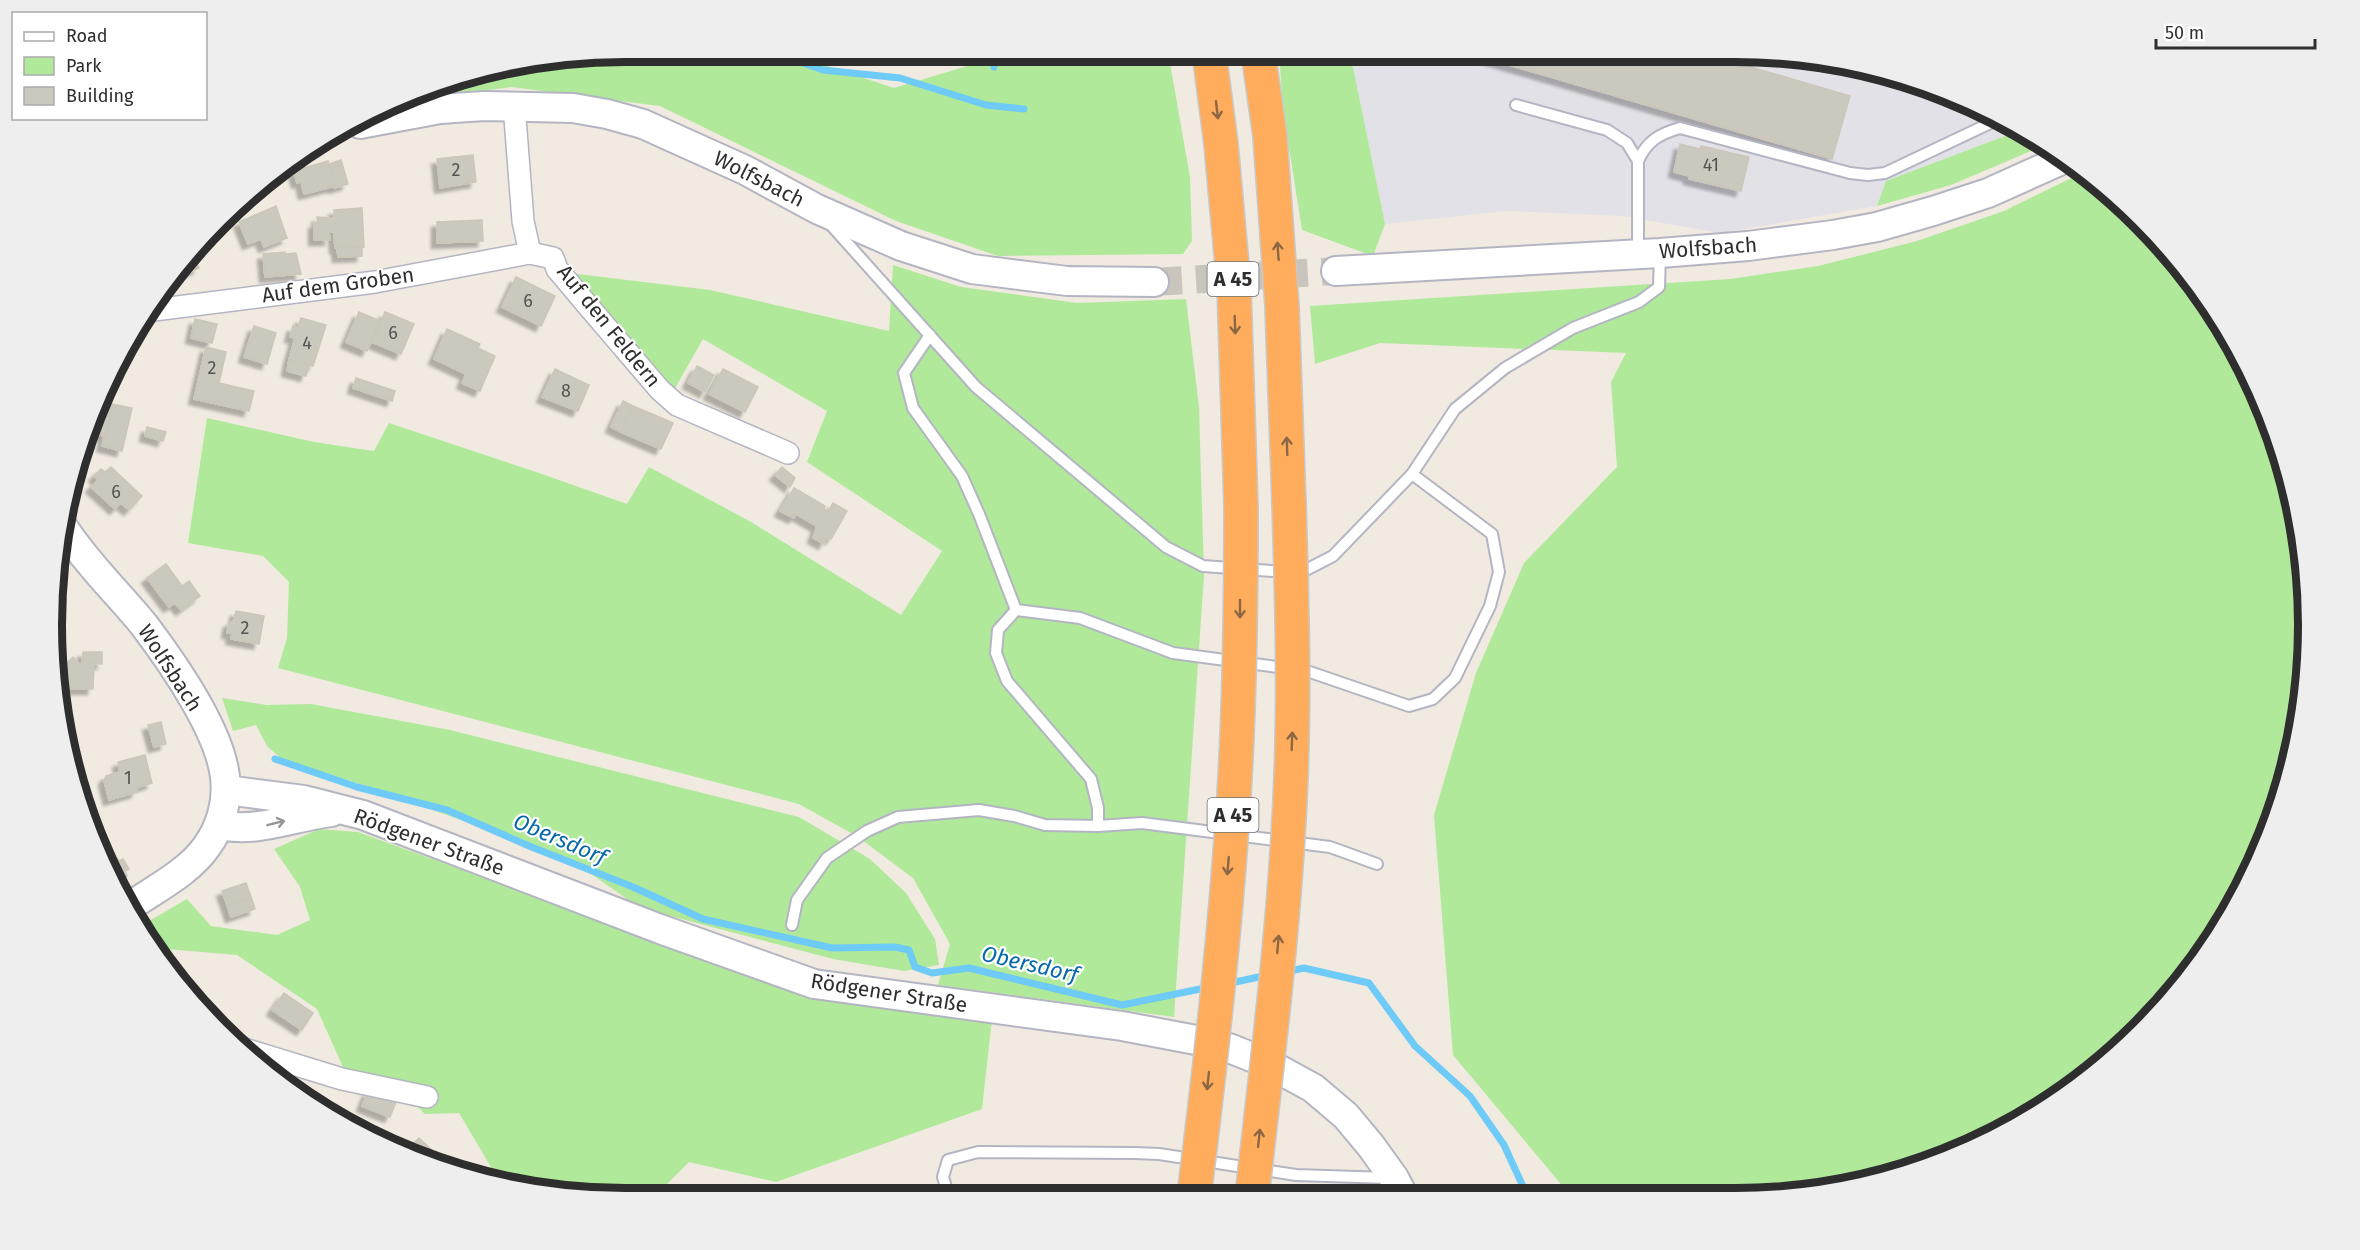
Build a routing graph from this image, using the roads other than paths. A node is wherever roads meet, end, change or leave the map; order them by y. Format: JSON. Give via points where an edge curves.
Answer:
{"nodes":[{"id":1,"x":1210,"y":62,"type":"edge"},
{"id":2,"x":1259,"y":62,"type":"edge"},
{"id":3,"x":514,"y":105,"type":"junction"},
{"id":4,"x":1516,"y":105,"type":"dead end"},
{"id":5,"x":372,"y":122,"type":"edge"},
{"id":6,"x":1990,"y":123,"type":"edge"},
{"id":7,"x":1638,"y":161,"type":"junction"},
{"id":8,"x":2057,"y":162,"type":"edge"},
{"id":9,"x":817,"y":209,"type":"junction"},
{"id":10,"x":530,"y":253,"type":"junction"},
{"id":11,"x":1649,"y":253,"type":"junction"},
{"id":12,"x":1336,"y":271,"type":"tunnel mouth"},
{"id":13,"x":1154,"y":282,"type":"tunnel mouth"},
{"id":14,"x":158,"y":310,"type":"edge"},
{"id":15,"x":930,"y":335,"type":"junction"},
{"id":16,"x":788,"y":453,"type":"dead end"},
{"id":17,"x":1412,"y":474,"type":"junction"},
{"id":18,"x":69,"y":535,"type":"edge"},
{"id":19,"x":1016,"y":610,"type":"junction"},
{"id":20,"x":226,"y":790,"type":"junction"},
{"id":21,"x":341,"y":810,"type":"junction"},
{"id":22,"x":219,"y":825,"type":"junction"},
{"id":23,"x":1098,"y":826,"type":"junction"},
{"id":24,"x":1377,"y":864,"type":"dead end"},
{"id":25,"x":135,"y":903,"type":"edge"},
{"id":26,"x":792,"y":925,"type":"dead end"},
{"id":27,"x":259,"y":1053,"type":"edge"},
{"id":28,"x":427,"y":1097,"type":"dead end"},
{"id":29,"x":1399,"y":1187,"type":"edge"},
{"id":30,"x":946,"y":1188,"type":"edge"},
{"id":31,"x":1195,"y":1188,"type":"edge"},
{"id":32,"x":1253,"y":1188,"type":"edge"}],
"edges":[{"from":1,"to":31,"type":"highway","number":"A 45","one_way":true,"bridge":true,"via":[[1234,287],[1241,508],[1240,662],[1222,944]]},
{"from":32,"to":2,"type":"highway","number":"A 45","one_way":true,"bridge":true,"via":[[1290,800],[1294,660],[1281,295],[1270,136]]},
{"from":3,"to":5,"type":"main road","name":"Wolfsbach","via":[[440,110]]},
{"from":3,"to":9,"type":"main road","name":"Wolfsbach","via":[[573,108],[643,124],[745,170]]},
{"from":3,"to":10,"type":"street","name":"Auf den Feldern","via":[[523,222]]},
{"from":4,"to":7,"type":"lane","via":[[1607,130],[1627,143]]},
{"from":6,"to":7,"type":"lane","via":[[1885,173],[1868,175],[1680,128],[1653,139]]},
{"from":7,"to":11,"type":"lane"},
{"from":8,"to":11,"type":"main road","name":"Wolfsbach","via":[[1988,193],[1877,227],[1748,246]]},
{"from":9,"to":13,"type":"main road","name":"Wolfsbach","via":[[901,246],[972,269],[1067,281]]},
{"from":9,"to":15,"type":"lane"},
{"from":10,"to":14,"type":"street","name":"Auf dem Groben","via":[[375,282]]},
{"from":10,"to":16,"type":"street","name":"Auf den Feldern","via":[[554,258],[557,269],[589,308],[677,405]]},
{"from":11,"to":12,"type":"main road","name":"Wolfsbach"},
{"from":11,"to":17,"type":"lane","via":[[1659,287],[1639,302],[1573,328],[1505,368],[1455,409]]},
{"from":15,"to":17,"type":"lane","via":[[976,387],[1166,547],[1203,566],[1300,573],[1333,556]]},
{"from":15,"to":19,"type":"lane","via":[[904,373],[913,408],[962,476]]},
{"from":17,"to":19,"type":"lane","via":[[1492,534],[1499,572],[1490,606],[1455,678],[1432,699],[1408,706],[1307,671],[1173,653],[1080,618]]},
{"from":18,"to":20,"type":"main road","name":"Wolfsbach","via":[[144,626],[185,686],[211,734]]},
{"from":19,"to":23,"type":"lane","via":[[998,630],[996,653],[1007,681],[1091,779]]},
{"from":20,"to":21,"type":"main road","name":"Rödgener Straße","via":[[304,800]]},
{"from":20,"to":22,"type":"main road","name":"Wolfsbach"},
{"from":22,"to":21,"type":"main road","name":"Rödgener Straße","one_way":true,"via":[[238,829],[258,827]]},
{"from":21,"to":29,"type":"main road","name":"Rödgener Straße","via":[[814,984],[1122,1026],[1229,1048],[1312,1088],[1346,1116]]},
{"from":22,"to":25,"type":"main road","name":"Wolfsbach","via":[[197,858]]},
{"from":23,"to":24,"type":"lane","via":[[1142,823],[1288,840],[1330,847]]},
{"from":23,"to":26,"type":"lane","via":[[1045,825],[979,810],[898,817],[867,831],[827,858],[797,900]]},
{"from":27,"to":28,"type":"street","via":[[342,1079]]},
{"from":29,"to":30,"type":"lane","via":[[1159,1154],[978,1152],[948,1160],[943,1177]]}]}
